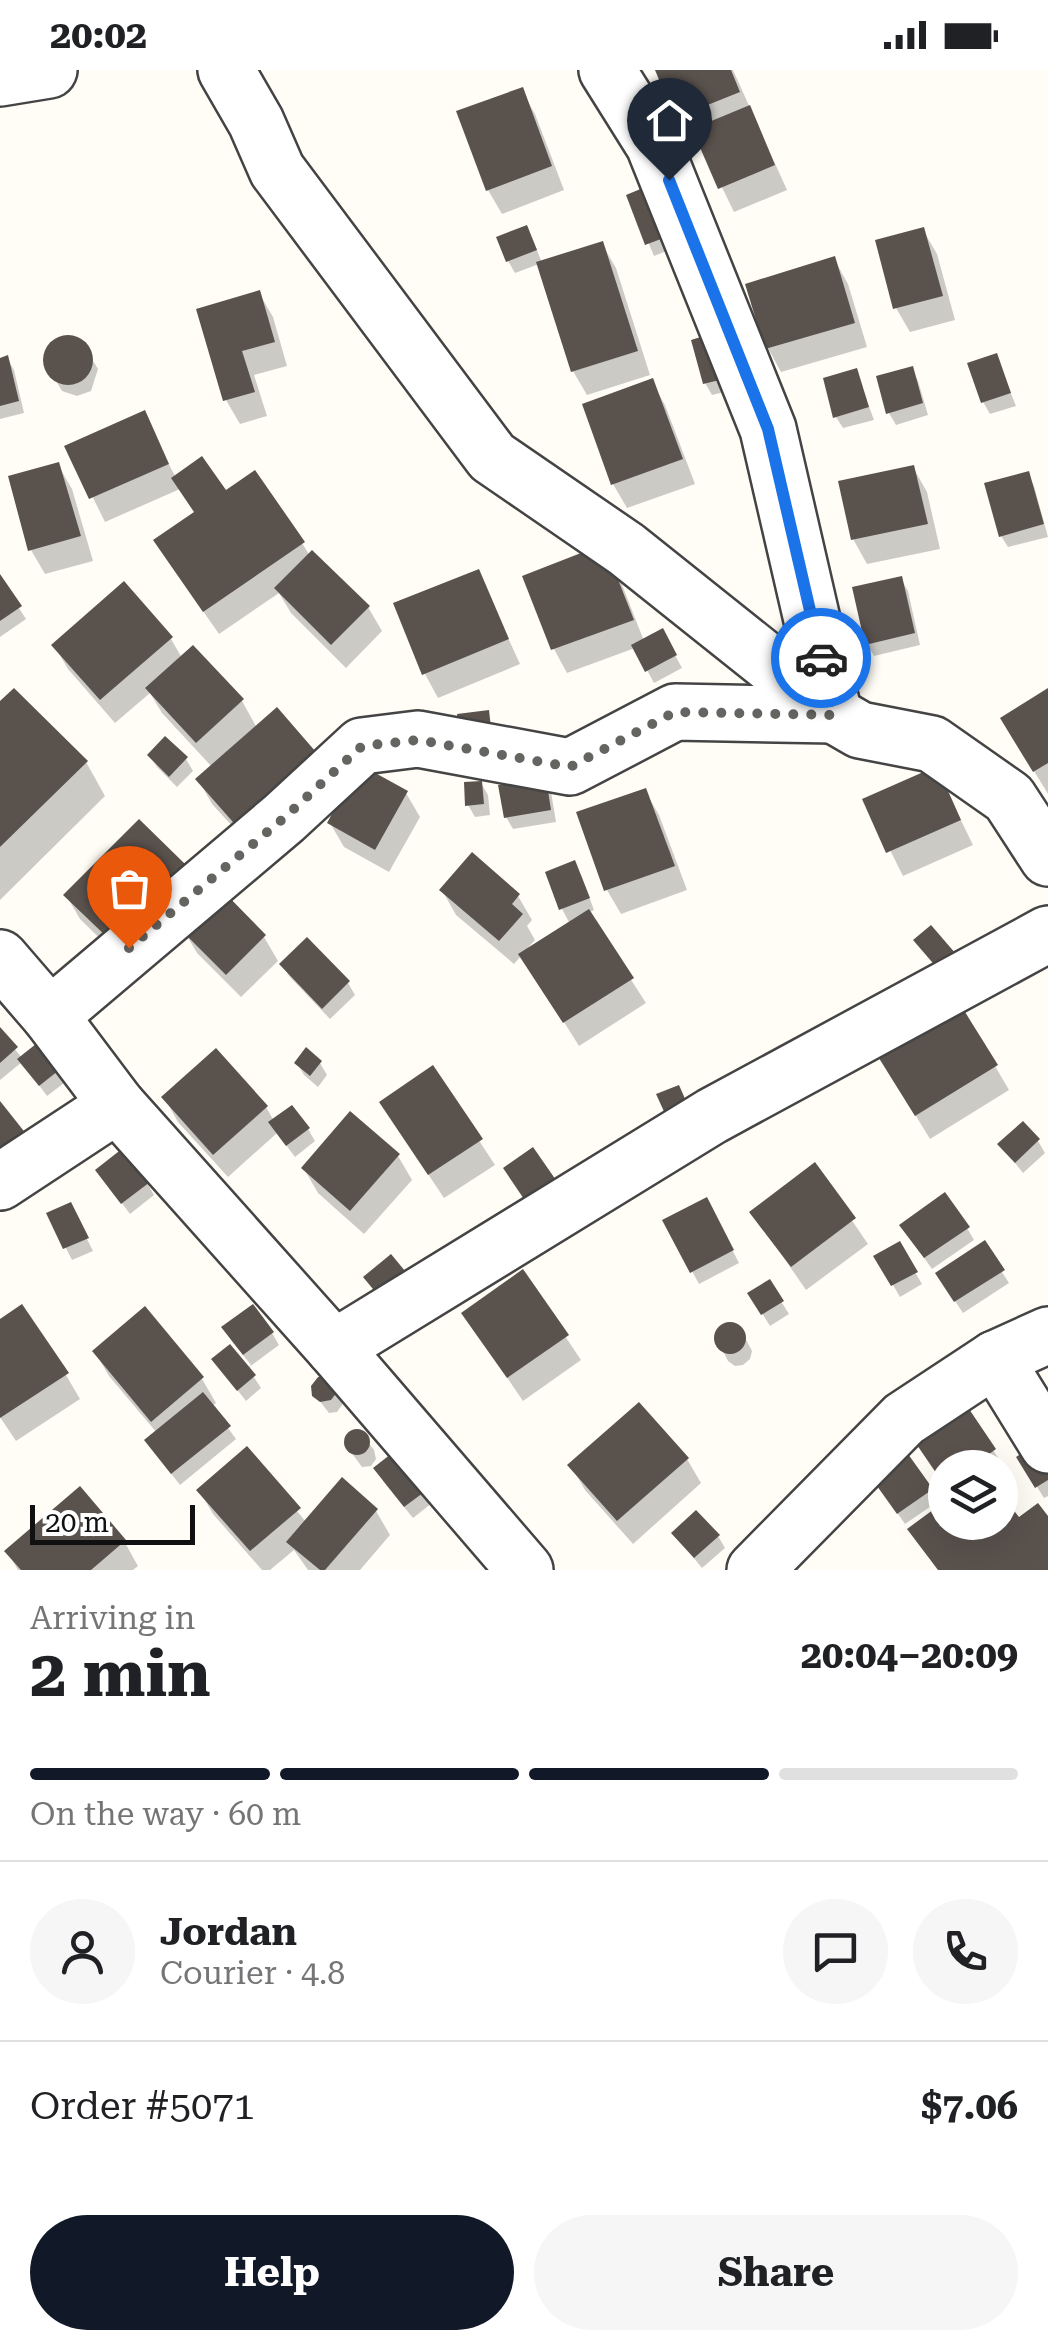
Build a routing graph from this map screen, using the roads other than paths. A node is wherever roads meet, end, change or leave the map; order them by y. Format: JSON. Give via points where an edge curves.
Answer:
{"nodes":[{"id":1,"x":48,"y":70,"type":"edge"},
{"id":2,"x":226,"y":70,"type":"edge"},
{"id":3,"x":607,"y":70,"type":"edge"},
{"id":4,"x":0,"y":78,"type":"edge"},
{"id":5,"x":834,"y":715,"type":"junction"},
{"id":6,"x":1048,"y":858,"type":"edge"},
{"id":7,"x":1048,"y":934,"type":"edge"},
{"id":8,"x":0,"y":958,"type":"edge"},
{"id":9,"x":50,"y":1016,"type":"junction"},
{"id":10,"x":117,"y":1105,"type":"junction"},
{"id":11,"x":0,"y":1182,"type":"edge"},
{"id":12,"x":1048,"y":1335,"type":"edge"},
{"id":13,"x":334,"y":1348,"type":"junction"},
{"id":14,"x":996,"y":1359,"type":"junction"},
{"id":15,"x":1048,"y":1444,"type":"edge"},
{"id":16,"x":525,"y":1570,"type":"edge"},
{"id":17,"x":754,"y":1570,"type":"edge"}],
"edges":[{"from":1,"to":4,"type":"street"},
{"from":2,"to":5,"type":"street","via":[[276,170],[492,457],[626,549]]},
{"from":3,"to":5,"type":"street","via":[[654,145],[768,429]]},
{"from":5,"to":6,"type":"street","via":[[860,730],[932,744],[1009,798]]},
{"from":5,"to":9,"type":"street","via":[[675,712],[570,767],[418,740],[362,746]]},
{"from":7,"to":13,"type":"street","via":[[712,1116]]},
{"from":8,"to":9,"type":"street"},
{"from":9,"to":10,"type":"street"},
{"from":10,"to":11,"type":"street"},
{"from":10,"to":13,"type":"street"},
{"from":12,"to":14,"type":"street"},
{"from":13,"to":16,"type":"street"},
{"from":14,"to":15,"type":"street"},
{"from":14,"to":17,"type":"street","via":[[904,1419]]}]}
